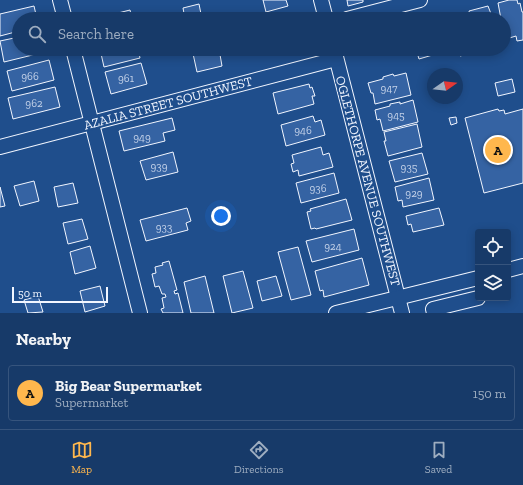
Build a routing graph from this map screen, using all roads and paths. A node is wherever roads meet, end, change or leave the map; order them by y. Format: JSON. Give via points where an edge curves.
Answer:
{"nodes":[{"id":1,"x":60,"y":0,"type":"edge"},
{"id":2,"x":321,"y":0,"type":"edge"},
{"id":3,"x":420,"y":0,"type":"edge"},
{"id":4,"x":63,"y":12,"type":"edge"},
{"id":5,"x":324,"y":12,"type":"edge"},
{"id":6,"x":374,"y":12,"type":"edge"},
{"id":7,"x":75,"y":56,"type":"edge"},
{"id":8,"x":328,"y":56,"type":"edge"},
{"id":9,"x":336,"y":56,"type":"edge"},
{"id":10,"x":92,"y":123,"type":"junction"},
{"id":11,"x":0,"y":146,"type":"edge"},
{"id":12,"x":523,"y":266,"type":"edge"},
{"id":13,"x":511,"y":269,"type":"edge"},
{"id":14,"x":475,"y":279,"type":"edge"},
{"id":15,"x":398,"y":298,"type":"junction"},
{"id":16,"x":475,"y":299,"type":"edge"},
{"id":17,"x":140,"y":313,"type":"edge"},
{"id":18,"x":336,"y":313,"type":"edge"},
{"id":19,"x":402,"y":313,"type":"edge"},
{"id":20,"x":434,"y":313,"type":"edge"}],
"edges":[{"from":1,"to":4,"type":"street"},
{"from":2,"to":5,"type":"street"},
{"from":3,"to":6,"type":"street"},
{"from":7,"to":10,"type":"street"},
{"from":8,"to":10,"type":"street","name":"AZALIA STREET SOUTHWEST"},
{"from":9,"to":15,"type":"street","name":"OGLETHORPE AVENUE SOUTHWEST"},
{"from":10,"to":11,"type":"street","name":"AZALIA STREET SOUTHWEST"},
{"from":10,"to":17,"type":"street"},
{"from":12,"to":13,"type":"street"},
{"from":14,"to":15,"type":"street"},
{"from":15,"to":18,"type":"street"},
{"from":15,"to":19,"type":"street","name":"OGLETHORPE AVENUE SOUTHWEST"},
{"from":16,"to":20,"type":"street","via":[[433,309]]}]}
